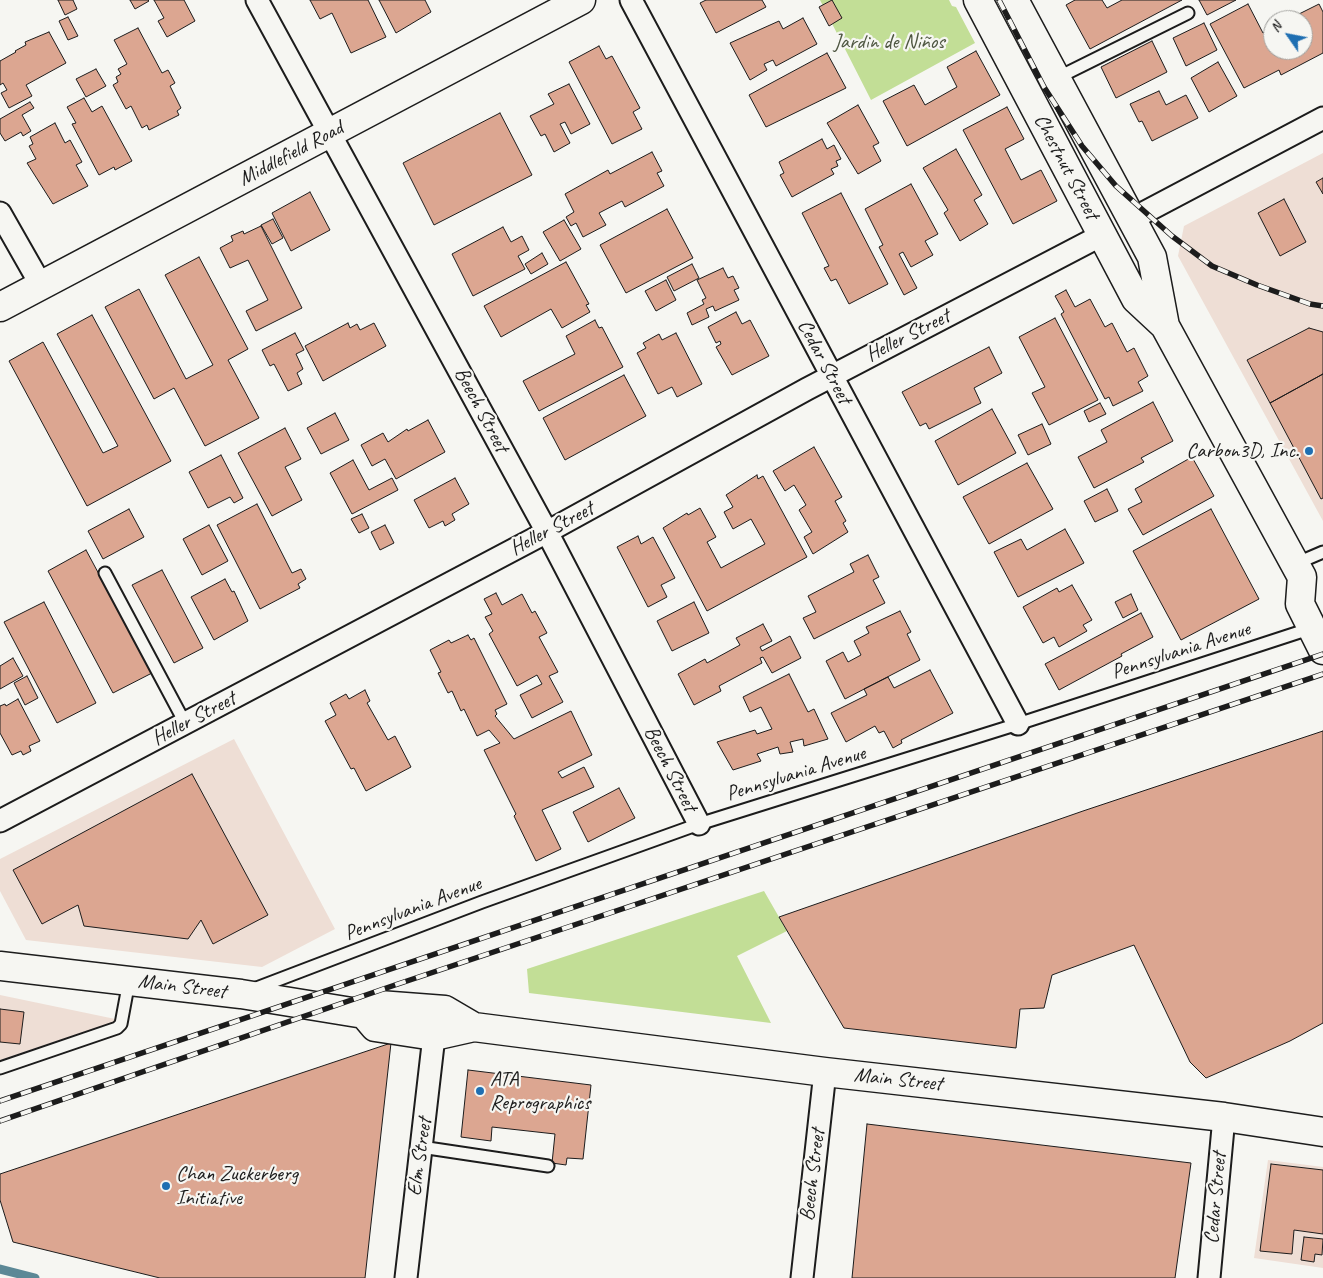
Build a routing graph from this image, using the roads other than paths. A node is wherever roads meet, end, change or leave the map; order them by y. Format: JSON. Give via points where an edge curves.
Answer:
{"nodes":[{"id":1,"x":257,"y":0,"type":"edge"},
{"id":2,"x":581,"y":0,"type":"edge"},
{"id":3,"x":631,"y":0,"type":"edge"},
{"id":4,"x":978,"y":0,"type":"edge"},
{"id":5,"x":1014,"y":0,"type":"edge"},
{"id":6,"x":1188,"y":13,"type":"dead end"},
{"id":7,"x":1056,"y":80,"type":"junction"},
{"id":8,"x":1323,"y":118,"type":"edge"},
{"id":9,"x":329,"y":133,"type":"junction"},
{"id":10,"x":0,"y":213,"type":"edge"},
{"id":11,"x":1132,"y":218,"type":"junction"},
{"id":12,"x":1102,"y":235,"type":"junction"},
{"id":13,"x":41,"y":285,"type":"junction"},
{"id":14,"x":0,"y":308,"type":"edge"},
{"id":15,"x":1165,"y":326,"type":"junction"},
{"id":16,"x":832,"y":376,"type":"junction"},
{"id":17,"x":547,"y":532,"type":"junction"},
{"id":18,"x":1323,"y":552,"type":"edge"},
{"id":19,"x":105,"y":573,"type":"dead end"},
{"id":20,"x":1307,"y":576,"type":"edge"},
{"id":21,"x":1317,"y":639,"type":"edge"},
{"id":22,"x":185,"y":723,"type":"junction"},
{"id":23,"x":1018,"y":724,"type":"junction"},
{"id":24,"x":0,"y":821,"type":"edge"},
{"id":25,"x":699,"y":824,"type":"junction"},
{"id":26,"x":0,"y":966,"type":"edge"},
{"id":27,"x":129,"y":981,"type":"junction"},
{"id":28,"x":241,"y":994,"type":"junction"},
{"id":29,"x":364,"y":1014,"type":"junction"},
{"id":30,"x":474,"y":1027,"type":"junction"},
{"id":31,"x":434,"y":1036,"type":"junction"},
{"id":32,"x":0,"y":1068,"type":"edge"},
{"id":33,"x":825,"y":1072,"type":"junction"},
{"id":34,"x":1224,"y":1117,"type":"junction"},
{"id":35,"x":1323,"y":1132,"type":"edge"},
{"id":36,"x":421,"y":1148,"type":"junction"},
{"id":37,"x":548,"y":1166,"type":"dead end"},
{"id":38,"x":406,"y":1278,"type":"edge"},
{"id":39,"x":802,"y":1278,"type":"edge"},
{"id":40,"x":1209,"y":1278,"type":"edge"}],
"edges":[{"from":1,"to":9,"type":"street","name":"Beech Street"},
{"from":2,"to":9,"type":"street","name":"Middlefield Road"},
{"from":3,"to":16,"type":"street","name":"Cedar Street"},
{"from":4,"to":12,"type":"street","name":"Chestnut Street"},
{"from":5,"to":7,"type":"street","name":"Chestnut Street"},
{"from":6,"to":7,"type":"lane"},
{"from":7,"to":11,"type":"street","name":"Chestnut Street"},
{"from":8,"to":11,"type":"street"},
{"from":9,"to":13,"type":"street","name":"Middlefield Road"},
{"from":9,"to":17,"type":"street","name":"Beech Street"},
{"from":10,"to":13,"type":"street"},
{"from":11,"to":15,"type":"street","name":"Chestnut Street","via":[[1152,257]]},
{"from":12,"to":15,"type":"street","name":"Chestnut Street","via":[[1136,299]]},
{"from":12,"to":16,"type":"street","name":"Heller Street"},
{"from":13,"to":14,"type":"street","name":"Middlefield Road"},
{"from":15,"to":20,"type":"street","name":"Chestnut Street"},
{"from":16,"to":17,"type":"street","name":"Heller Street"},
{"from":16,"to":23,"type":"street","name":"Cedar Street"},
{"from":17,"to":22,"type":"street","name":"Heller Street"},
{"from":17,"to":25,"type":"street","name":"Beech Street"},
{"from":18,"to":20,"type":"lane"},
{"from":19,"to":22,"type":"lane"},
{"from":20,"to":21,"type":"street","via":[[1300,604]]},
{"from":21,"to":23,"type":"lane","name":"Pennsylvania Avenue"},
{"from":22,"to":24,"type":"street","name":"Heller Street"},
{"from":23,"to":25,"type":"lane","name":"Pennsylvania Avenue"},
{"from":25,"to":28,"type":"lane","name":"Pennsylvania Avenue"},
{"from":26,"to":27,"type":"street","name":"Main Street"},
{"from":27,"to":28,"type":"street","name":"Main Street"},
{"from":27,"to":32,"type":"lane","via":[[121,1024],[117,1028]]},
{"from":28,"to":29,"type":"street","name":"Main Street"},
{"from":29,"to":30,"type":"street","name":"Main Street","via":[[379,1004],[445,1010]]},
{"from":29,"to":31,"type":"street","name":"Main Street","via":[[375,1027]]},
{"from":30,"to":31,"type":"street","name":"Main Street"},
{"from":30,"to":33,"type":"street","name":"Main Street"},
{"from":31,"to":36,"type":"street","name":"Elm Street"},
{"from":33,"to":34,"type":"street","name":"Main Street"},
{"from":33,"to":39,"type":"street","name":"Beech Street"},
{"from":34,"to":35,"type":"street","name":"Main Street"},
{"from":34,"to":40,"type":"street","name":"Cedar Street"},
{"from":36,"to":37,"type":"lane"},
{"from":36,"to":38,"type":"street","name":"Elm Street"}]}
